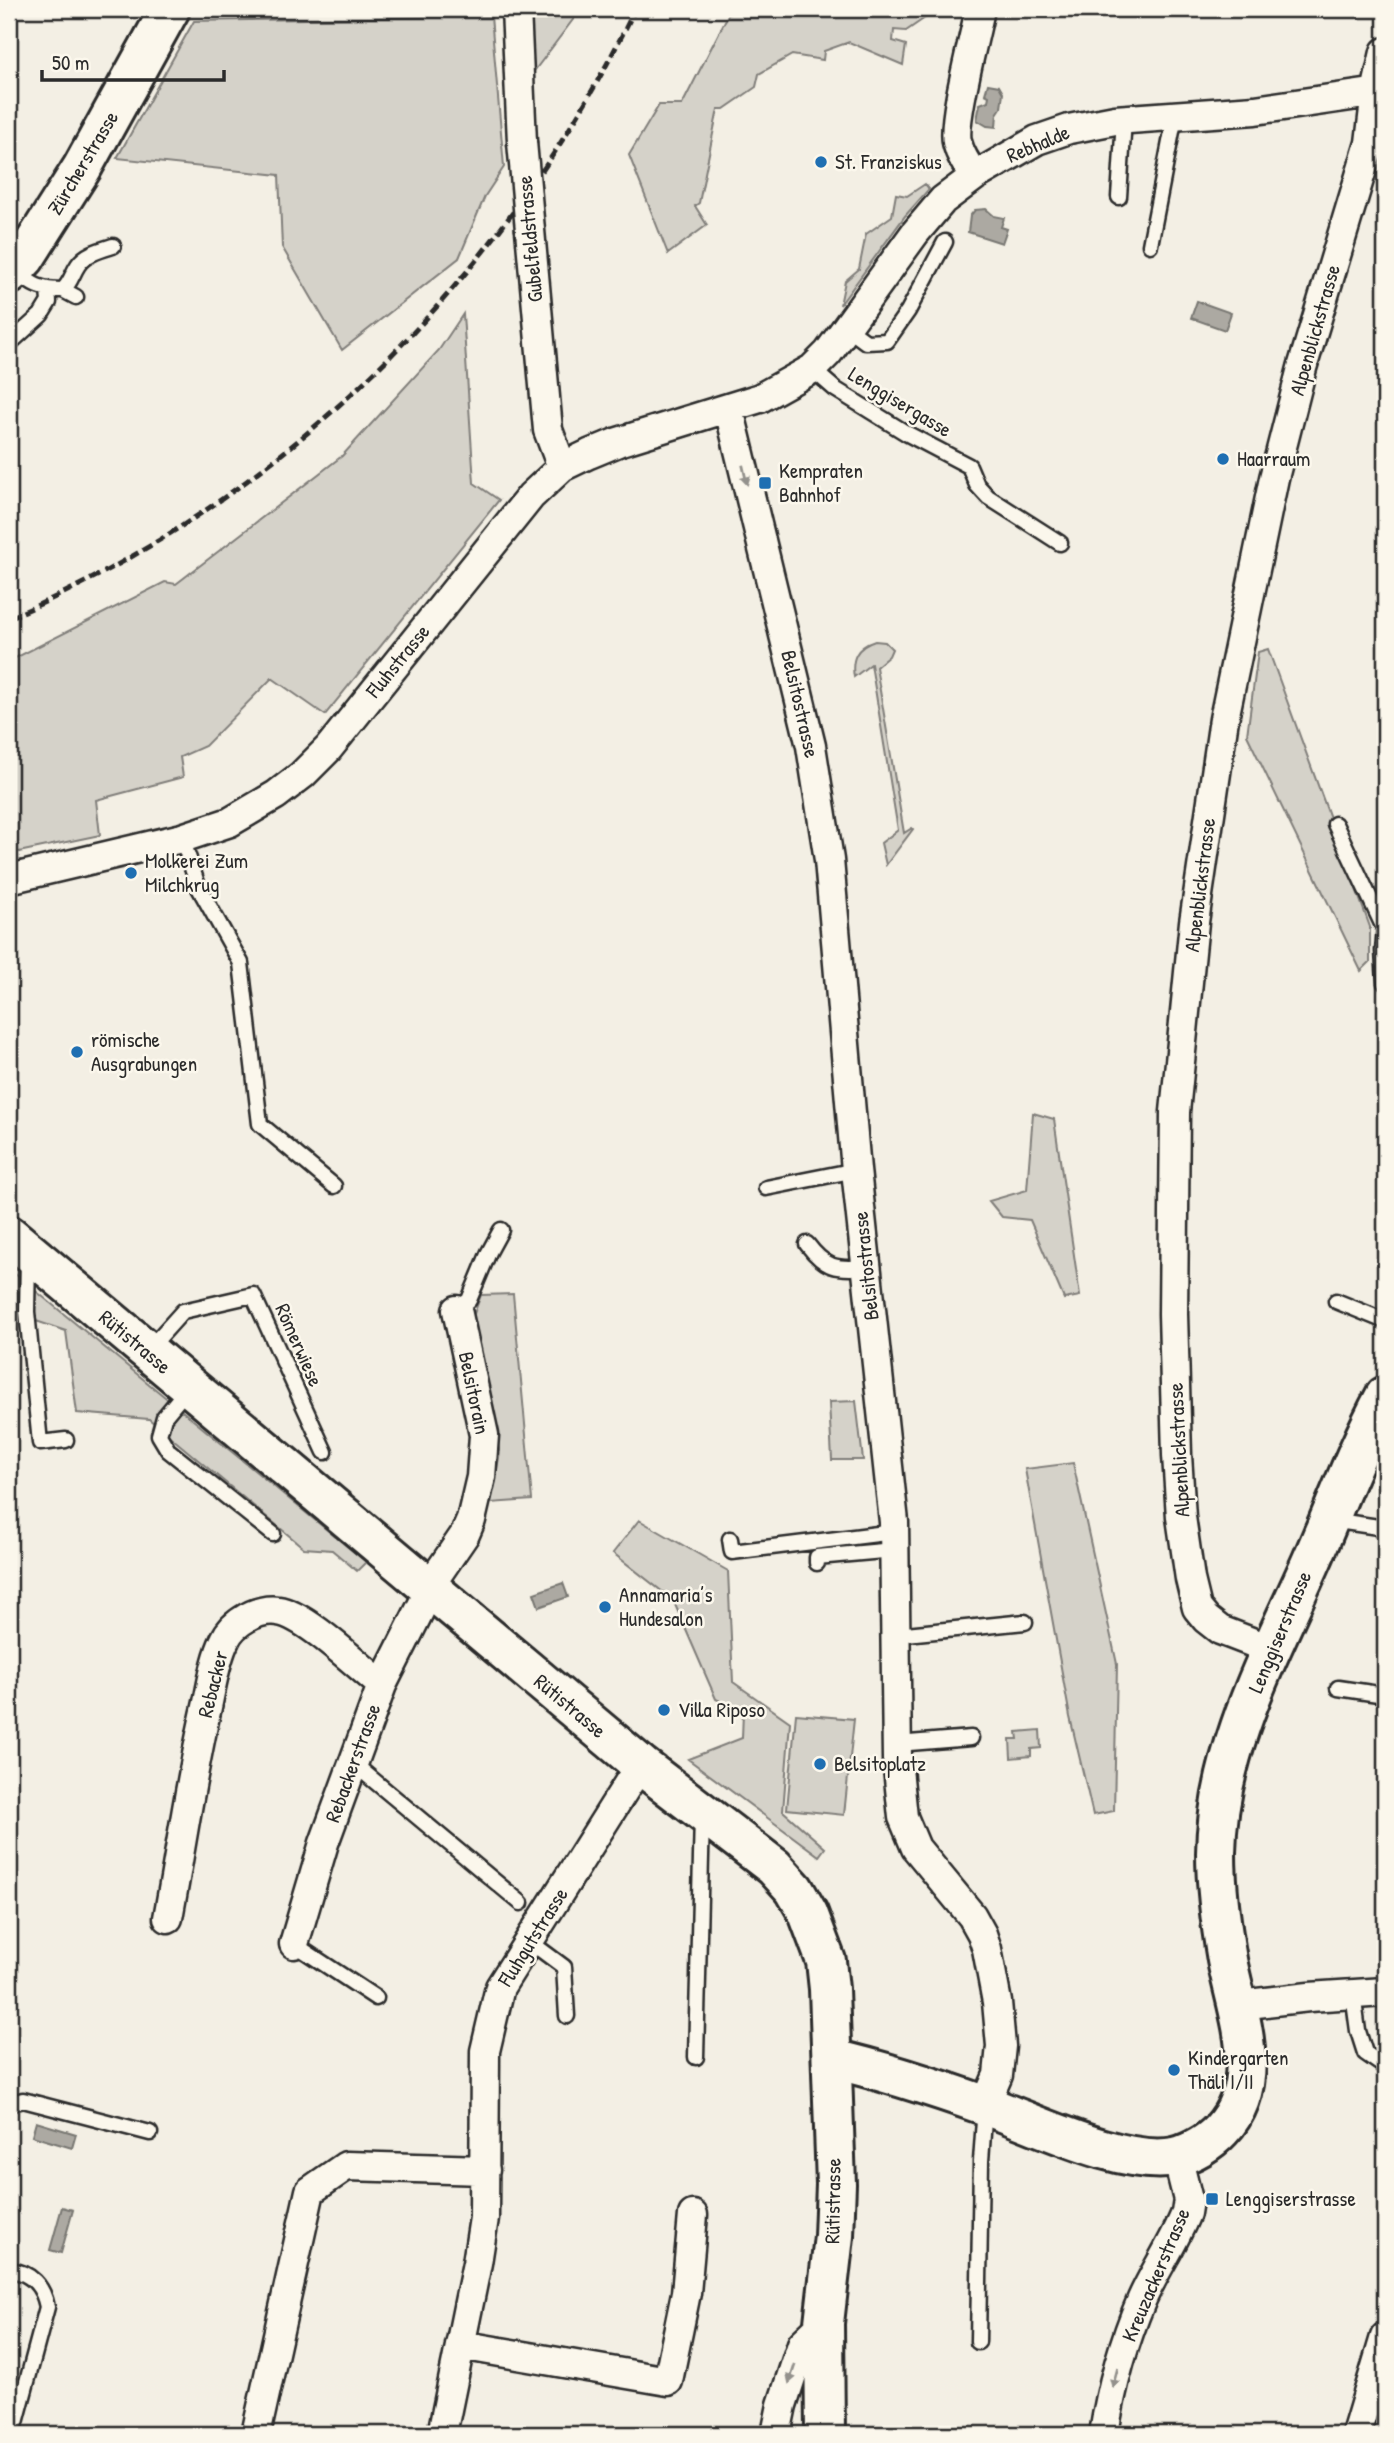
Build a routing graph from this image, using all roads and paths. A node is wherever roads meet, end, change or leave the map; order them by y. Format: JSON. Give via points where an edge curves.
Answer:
{"nodes":[{"id":1,"x":170,"y":9,"type":"edge"},
{"id":2,"x":516,"y":9,"type":"edge"},
{"id":3,"x":981,"y":9,"type":"edge"},
{"id":4,"x":1385,"y":52,"type":"edge"},
{"id":5,"x":1381,"y":91,"type":"edge"},
{"id":6,"x":1175,"y":116,"type":"junction"},
{"id":7,"x":1124,"y":119,"type":"junction"},
{"id":8,"x":975,"y":176,"type":"junction"},
{"id":9,"x":1119,"y":197,"type":"dead end"},
{"id":10,"x":945,"y":242,"type":"dead end"},
{"id":11,"x":1150,"y":245,"type":"dead end"},
{"id":12,"x":113,"y":246,"type":"dead end"},
{"id":13,"x":11,"y":272,"type":"edge"},
{"id":14,"x":48,"y":290,"type":"junction"},
{"id":15,"x":63,"y":290,"type":"junction"},
{"id":16,"x":76,"y":297,"type":"dead end"},
{"id":17,"x":847,"y":328,"type":"junction"},
{"id":18,"x":9,"y":344,"type":"edge"},
{"id":19,"x":812,"y":369,"type":"junction"},
{"id":20,"x":760,"y":398,"type":"joint"},
{"id":21,"x":729,"y":409,"type":"junction"},
{"id":22,"x":562,"y":467,"type":"junction"},
{"id":23,"x":1060,"y":543,"type":"dead end"},
{"id":24,"x":1335,"y":824,"type":"dead end"},
{"id":25,"x":182,"y":838,"type":"junction"},
{"id":26,"x":9,"y":879,"type":"edge"},
{"id":27,"x":1385,"y":927,"type":"edge"},
{"id":28,"x":1385,"y":983,"type":"edge"},
{"id":29,"x":856,"y":1170,"type":"junction"},
{"id":30,"x":334,"y":1186,"type":"dead end"},
{"id":31,"x":766,"y":1188,"type":"dead end"},
{"id":32,"x":501,"y":1230,"type":"dead end"},
{"id":33,"x":18,"y":1243,"type":"edge"},
{"id":34,"x":807,"y":1244,"type":"dead end"},
{"id":35,"x":866,"y":1267,"type":"junction"},
{"id":36,"x":1336,"y":1301,"type":"dead end"},
{"id":37,"x":457,"y":1311,"type":"joint"},
{"id":38,"x":1385,"y":1321,"type":"edge"},
{"id":39,"x":147,"y":1352,"type":"junction"},
{"id":40,"x":189,"y":1387,"type":"junction"},
{"id":41,"x":1385,"y":1396,"type":"edge"},
{"id":42,"x":66,"y":1440,"type":"dead end"},
{"id":43,"x":325,"y":1452,"type":"dead end"},
{"id":44,"x":1329,"y":1520,"type":"junction"},
{"id":45,"x":1385,"y":1528,"type":"edge"},
{"id":46,"x":273,"y":1534,"type":"dead end"},
{"id":47,"x":730,"y":1539,"type":"dead end"},
{"id":48,"x":894,"y":1541,"type":"junction"},
{"id":49,"x":817,"y":1563,"type":"dead end"},
{"id":50,"x":430,"y":1589,"type":"junction"},
{"id":51,"x":1025,"y":1622,"type":"dead end"},
{"id":52,"x":896,"y":1635,"type":"junction"},
{"id":53,"x":1272,"y":1650,"type":"junction"},
{"id":54,"x":382,"y":1685,"type":"junction"},
{"id":55,"x":1338,"y":1688,"type":"dead end"},
{"id":56,"x":1385,"y":1695,"type":"edge"},
{"id":57,"x":971,"y":1738,"type":"dead end"},
{"id":58,"x":897,"y":1744,"type":"junction"},
{"id":59,"x":354,"y":1764,"type":"junction"},
{"id":60,"x":642,"y":1766,"type":"junction"},
{"id":61,"x":702,"y":1811,"type":"junction"},
{"id":62,"x":520,"y":1903,"type":"dead end"},
{"id":63,"x":169,"y":1918,"type":"dead end"},
{"id":64,"x":529,"y":1941,"type":"junction"},
{"id":65,"x":294,"y":1944,"type":"joint"},
{"id":66,"x":1385,"y":1992,"type":"edge"},
{"id":67,"x":1353,"y":1994,"type":"junction"},
{"id":68,"x":376,"y":1998,"type":"dead end"},
{"id":69,"x":1238,"y":2006,"type":"junction"},
{"id":70,"x":567,"y":2016,"type":"dead end"},
{"id":71,"x":696,"y":2057,"type":"dead end"},
{"id":72,"x":833,"y":2059,"type":"junction"},
{"id":73,"x":1385,"y":2067,"type":"edge"},
{"id":74,"x":9,"y":2104,"type":"edge"},
{"id":75,"x":985,"y":2105,"type":"junction"},
{"id":76,"x":150,"y":2133,"type":"dead end"},
{"id":77,"x":1177,"y":2156,"type":"junction"},
{"id":78,"x":485,"y":2170,"type":"junction"},
{"id":79,"x":693,"y":2214,"type":"dead end"},
{"id":80,"x":9,"y":2270,"type":"edge"},
{"id":81,"x":824,"y":2323,"type":"junction"},
{"id":82,"x":1385,"y":2337,"type":"edge"},
{"id":83,"x":978,"y":2342,"type":"dead end"},
{"id":84,"x":460,"y":2345,"type":"junction"},
{"id":85,"x":13,"y":2434,"type":"edge"},
{"id":86,"x":256,"y":2434,"type":"edge"},
{"id":87,"x":442,"y":2434,"type":"edge"},
{"id":88,"x":776,"y":2434,"type":"edge"},
{"id":89,"x":825,"y":2434,"type":"edge"},
{"id":90,"x":1104,"y":2434,"type":"edge"},
{"id":91,"x":1356,"y":2434,"type":"edge"}],
"edges":[{"from":1,"to":13,"type":"main road","name":"Zürcherstrasse","via":[[82,169],[25,258]]},
{"from":2,"to":22,"type":"street","name":"Gubelfeldstrasse","bridge":true,"via":[[522,142],[548,430]]},
{"from":3,"to":8,"type":"street","via":[[957,140]]},
{"from":4,"to":5,"type":"street"},
{"from":5,"to":6,"type":"street","name":"Rebhalde","via":[[1255,110]]},
{"from":5,"to":53,"type":"street","name":"Alpenblickstrasse","via":[[1277,466],[1224,719],[1194,922],[1175,1112],[1177,1455],[1190,1579],[1197,1608],[1206,1619],[1220,1630]]},
{"from":6,"to":7,"type":"street","name":"Rebhalde"},
{"from":6,"to":11,"type":"lane"},
{"from":7,"to":8,"type":"street","name":"Rebhalde","via":[[1037,140]]},
{"from":7,"to":9,"type":"lane"},
{"from":8,"to":17,"type":"street","name":"Rebhalde","via":[[943,200],[915,233]]},
{"from":10,"to":17,"type":"lane","via":[[887,341],[866,342]]},
{"from":12,"to":15,"type":"lane","via":[[86,257]]},
{"from":13,"to":14,"type":"lane"},
{"from":14,"to":15,"type":"lane"},
{"from":14,"to":18,"type":"lane","via":[[49,302],[41,315]]},
{"from":15,"to":16,"type":"lane"},
{"from":17,"to":19,"type":"street","name":"Rebhalde"},
{"from":19,"to":20,"type":"street","name":"Rebhalde"},
{"from":19,"to":23,"type":"lane","name":"Lenggisergasse","via":[[906,433],[969,466],[988,497]]},
{"from":20,"to":21,"type":"street","name":"Fluhstrasse"},
{"from":21,"to":22,"type":"street","name":"Fluhstrasse","via":[[618,442]]},
{"from":21,"to":29,"type":"street","name":"Belsitostrasse","one_way":true,"via":[[811,746],[829,860]]},
{"from":22,"to":25,"type":"street","name":"Fluhstrasse","via":[[531,496],[328,749],[302,775],[230,822]]},
{"from":24,"to":27,"type":"lane"},
{"from":25,"to":26,"type":"street","name":"Fluhstrasse"},
{"from":25,"to":30,"type":"lane","via":[[198,886],[242,963],[260,1124]]},
{"from":27,"to":28,"type":"lane"},
{"from":29,"to":31,"type":"lane"},
{"from":29,"to":35,"type":"street","name":"Belsitostrasse"},
{"from":32,"to":37,"type":"lane","via":[[469,1300]]},
{"from":33,"to":39,"type":"main road","name":"Rütistrasse"},
{"from":33,"to":42,"type":"lane","via":[[40,1444]]},
{"from":34,"to":35,"type":"lane","via":[[830,1266]]},
{"from":35,"to":48,"type":"street","name":"Belsitostrasse"},
{"from":36,"to":38,"type":"lane"},
{"from":37,"to":50,"type":"street","name":"Belsitorain","via":[[485,1447],[465,1534]]},
{"from":39,"to":40,"type":"main road","name":"Rütistrasse"},
{"from":39,"to":43,"type":"lane","name":"Römerwiese","via":[[183,1311],[253,1295]]},
{"from":40,"to":46,"type":"lane","via":[[164,1417],[159,1436],[168,1450]]},
{"from":40,"to":50,"type":"main road","name":"Rütistrasse"},
{"from":41,"to":44,"type":"main road","name":"Lenggiserstrasse"},
{"from":44,"to":45,"type":"lane"},
{"from":44,"to":53,"type":"main road","name":"Lenggiserstrasse"},
{"from":47,"to":48,"type":"lane","via":[[732,1552]]},
{"from":48,"to":49,"type":"lane","via":[[817,1557]]},
{"from":48,"to":52,"type":"street","name":"Belsitostrasse"},
{"from":50,"to":54,"type":"street","name":"Rebackerstrasse"},
{"from":50,"to":60,"type":"main road","name":"Rütistrasse"},
{"from":51,"to":52,"type":"lane"},
{"from":52,"to":58,"type":"street","name":"Belsitostrasse"},
{"from":53,"to":69,"type":"main road","name":"Lenggiserstrasse","via":[[1226,1772],[1217,1822],[1217,1886]]},
{"from":54,"to":59,"type":"street","name":"Rebackerstrasse"},
{"from":54,"to":63,"type":"street","name":"Rebacker","via":[[287,1613],[255,1613],[225,1637],[200,1739]]},
{"from":55,"to":56,"type":"lane"},
{"from":57,"to":58,"type":"lane"},
{"from":58,"to":75,"type":"street","name":"Belsitostrasse","via":[[904,1817],[916,1848],[972,1916],[987,1949],[1001,2046],[998,2075]]},
{"from":59,"to":62,"type":"lane"},
{"from":59,"to":65,"type":"street","name":"Rebackerstrasse"},
{"from":60,"to":61,"type":"main road","name":"Rütistrasse"},
{"from":60,"to":64,"type":"street","name":"Fluhgutstrasse"},
{"from":61,"to":71,"type":"lane"},
{"from":61,"to":72,"type":"main road","name":"Rütistrasse","via":[[775,1867],[808,1913],[826,1961]]},
{"from":64,"to":70,"type":"lane","via":[[564,1966]]},
{"from":64,"to":78,"type":"street","name":"Fluhgutstrasse","via":[[500,1987],[485,2050]]},
{"from":65,"to":68,"type":"lane"},
{"from":66,"to":67,"type":"street"},
{"from":67,"to":69,"type":"street"},
{"from":67,"to":73,"type":"lane","via":[[1365,2053]]},
{"from":69,"to":77,"type":"main road","name":"Lenggiserstrasse","via":[[1246,2081],[1236,2110],[1215,2136]]},
{"from":72,"to":75,"type":"main road","name":"Lenggiserstrasse"},
{"from":72,"to":81,"type":"main road","name":"Rütistrasse","via":[[836,2184]]},
{"from":74,"to":76,"type":"lane","via":[[23,2100]]},
{"from":75,"to":77,"type":"main road","name":"Lenggiserstrasse","via":[[1123,2154]]},
{"from":75,"to":83,"type":"lane"},
{"from":77,"to":90,"type":"street","name":"Kreuzackerstrasse","one_way":true,"via":[[1188,2200],[1186,2213],[1142,2300],[1122,2353]]},
{"from":78,"to":84,"type":"street","name":"Fluhgutstrasse","via":[[484,2218]]},
{"from":78,"to":86,"type":"street","via":[[346,2166],[310,2191]]},
{"from":79,"to":84,"type":"street","via":[[686,2293],[668,2381]]},
{"from":80,"to":85,"type":"lane","via":[[35,2280],[47,2307]]},
{"from":81,"to":88,"type":"street","one_way":true,"via":[[802,2344]]},
{"from":81,"to":89,"type":"main road","name":"Rütistrasse"},
{"from":82,"to":91,"type":"street"},
{"from":84,"to":87,"type":"street","name":"Fluhgutstrasse"}]}
